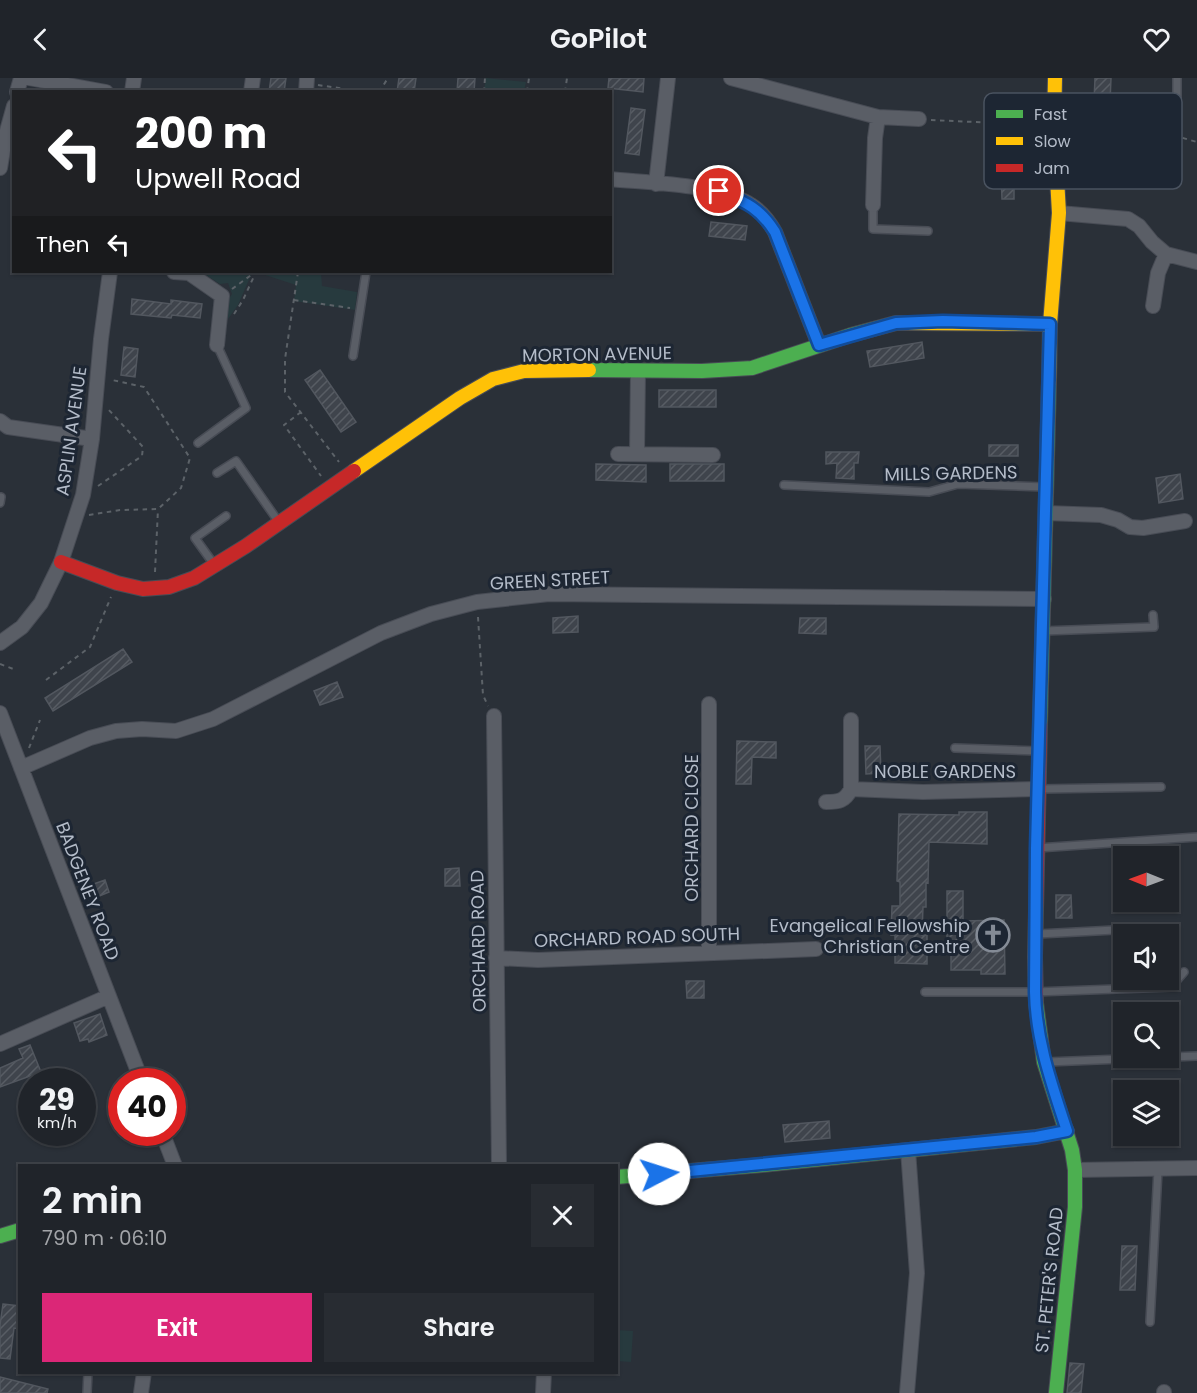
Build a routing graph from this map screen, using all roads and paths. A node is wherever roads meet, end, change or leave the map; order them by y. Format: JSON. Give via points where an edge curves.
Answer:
{"nodes":[{"id":1,"x":29,"y":78,"type":"edge"},
{"id":2,"x":668,"y":78,"type":"edge"},
{"id":3,"x":731,"y":78,"type":"edge"},
{"id":4,"x":1055,"y":78,"type":"edge"},
{"id":5,"x":1178,"y":78,"type":"edge"},
{"id":6,"x":307,"y":84,"type":"edge"},
{"id":7,"x":95,"y":90,"type":"edge"},
{"id":8,"x":351,"y":90,"type":"edge"},
{"id":9,"x":1054,"y":93,"type":"edge"},
{"id":10,"x":1178,"y":93,"type":"edge"},
{"id":11,"x":12,"y":113,"type":"edge"},
{"id":12,"x":878,"y":117,"type":"junction"},
{"id":13,"x":919,"y":119,"type":"joint"},
{"id":14,"x":984,"y":122,"type":"edge"},
{"id":15,"x":1182,"y":138,"type":"edge"},
{"id":16,"x":1197,"y":142,"type":"edge"},
{"id":17,"x":0,"y":168,"type":"edge"},
{"id":18,"x":612,"y":178,"type":"edge"},
{"id":19,"x":656,"y":184,"type":"junction"},
{"id":20,"x":1058,"y":189,"type":"edge"},
{"id":21,"x":873,"y":205,"type":"joint"},
{"id":22,"x":1059,"y":213,"type":"junction"},
{"id":23,"x":928,"y":231,"type":"dead end"},
{"id":24,"x":1166,"y":254,"type":"junction"},
{"id":25,"x":1197,"y":262,"type":"edge"},
{"id":26,"x":110,"y":273,"type":"edge"},
{"id":27,"x":189,"y":273,"type":"edge"},
{"id":28,"x":254,"y":273,"type":"edge"},
{"id":29,"x":255,"y":273,"type":"edge"},
{"id":30,"x":298,"y":273,"type":"edge"},
{"id":31,"x":366,"y":273,"type":"edge"},
{"id":32,"x":222,"y":296,"type":"junction"},
{"id":33,"x":294,"y":300,"type":"junction"},
{"id":34,"x":1153,"y":306,"type":"dead end"},
{"id":35,"x":360,"y":309,"type":"junction"},
{"id":36,"x":233,"y":316,"type":"dead end"},
{"id":37,"x":1050,"y":324,"type":"junction"},
{"id":38,"x":217,"y":345,"type":"joint"},
{"id":39,"x":819,"y":345,"type":"junction"},
{"id":40,"x":353,"y":356,"type":"dead end"},
{"id":41,"x":638,"y":371,"type":"junction"},
{"id":42,"x":98,"y":378,"type":"junction"},
{"id":43,"x":96,"y":396,"type":"junction"},
{"id":44,"x":300,"y":412,"type":"junction"},
{"id":45,"x":0,"y":421,"type":"edge"},
{"id":46,"x":92,"y":440,"type":"junction"},
{"id":47,"x":198,"y":443,"type":"dead end"},
{"id":48,"x":618,"y":453,"type":"dead end"},
{"id":49,"x":637,"y":454,"type":"junction"},
{"id":50,"x":713,"y":455,"type":"dead end"},
{"id":51,"x":217,"y":473,"type":"dead end"},
{"id":52,"x":350,"y":476,"type":"junction"},
{"id":53,"x":784,"y":485,"type":"dead end"},
{"id":54,"x":1047,"y":487,"type":"junction"},
{"id":55,"x":330,"y":489,"type":"junction"},
{"id":56,"x":83,"y":495,"type":"junction"},
{"id":57,"x":1,"y":497,"type":"edge"},
{"id":58,"x":0,"y":503,"type":"edge"},
{"id":59,"x":159,"y":509,"type":"junction"},
{"id":60,"x":1046,"y":513,"type":"junction"},
{"id":61,"x":226,"y":516,"type":"dead end"},
{"id":62,"x":75,"y":518,"type":"junction"},
{"id":63,"x":1185,"y":521,"type":"dead end"},
{"id":64,"x":280,"y":523,"type":"junction"},
{"id":65,"x":61,"y":561,"type":"junction"},
{"id":66,"x":214,"y":566,"type":"junction"},
{"id":67,"x":117,"y":583,"type":"junction"},
{"id":68,"x":154,"y":588,"type":"junction"},
{"id":69,"x":1044,"y":599,"type":"junction"},
{"id":70,"x":477,"y":602,"type":"junction"},
{"id":71,"x":1153,"y":615,"type":"dead end"},
{"id":72,"x":1043,"y":631,"type":"junction"},
{"id":73,"x":0,"y":643,"type":"edge"},
{"id":74,"x":0,"y":664,"type":"edge"},
{"id":75,"x":16,"y":670,"type":"dead end"},
{"id":76,"x":46,"y":680,"type":"dead end"},
{"id":77,"x":709,"y":704,"type":"dead end"},
{"id":78,"x":0,"y":713,"type":"edge"},
{"id":79,"x":494,"y":716,"type":"joint"},
{"id":80,"x":40,"y":720,"type":"dead end"},
{"id":81,"x":850,"y":720,"type":"dead end"},
{"id":82,"x":955,"y":748,"type":"dead end"},
{"id":83,"x":1039,"y":751,"type":"junction"},
{"id":84,"x":21,"y":768,"type":"junction"},
{"id":85,"x":1161,"y":786,"type":"dead end"},
{"id":86,"x":851,"y":789,"type":"junction"},
{"id":87,"x":1038,"y":789,"type":"junction"},
{"id":88,"x":826,"y":802,"type":"dead end"},
{"id":89,"x":1197,"y":837,"type":"edge"},
{"id":90,"x":1036,"y":848,"type":"junction"},
{"id":91,"x":1113,"y":930,"type":"edge"},
{"id":92,"x":1035,"y":934,"type":"junction"},
{"id":93,"x":816,"y":949,"type":"dead end"},
{"id":94,"x":709,"y":953,"type":"junction"},
{"id":95,"x":496,"y":958,"type":"junction"},
{"id":96,"x":1184,"y":972,"type":"dead end"},
{"id":97,"x":925,"y":992,"type":"dead end"},
{"id":98,"x":1035,"y":992,"type":"junction"},
{"id":99,"x":109,"y":996,"type":"junction"},
{"id":100,"x":0,"y":1044,"type":"edge"},
{"id":101,"x":1197,"y":1056,"type":"edge"},
{"id":102,"x":1044,"y":1062,"type":"junction"},
{"id":103,"x":137,"y":1068,"type":"edge"},
{"id":104,"x":1067,"y":1131,"type":"junction"},
{"id":105,"x":167,"y":1146,"type":"edge"},
{"id":106,"x":908,"y":1150,"type":"junction"},
{"id":107,"x":174,"y":1164,"type":"edge"},
{"id":108,"x":499,"y":1164,"type":"edge"},
{"id":109,"x":1197,"y":1168,"type":"edge"},
{"id":110,"x":1075,"y":1170,"type":"junction"},
{"id":111,"x":1158,"y":1170,"type":"junction"},
{"id":112,"x":618,"y":1177,"type":"edge"},
{"id":113,"x":18,"y":1231,"type":"edge"},
{"id":114,"x":0,"y":1236,"type":"edge"},
{"id":115,"x":1149,"y":1322,"type":"dead end"},
{"id":116,"x":88,"y":1374,"type":"edge"},
{"id":117,"x":144,"y":1374,"type":"edge"},
{"id":118,"x":544,"y":1374,"type":"edge"},
{"id":119,"x":87,"y":1393,"type":"edge"},
{"id":120,"x":141,"y":1393,"type":"edge"},
{"id":121,"x":543,"y":1393,"type":"edge"},
{"id":122,"x":907,"y":1393,"type":"edge"},
{"id":123,"x":1056,"y":1393,"type":"edge"}],
"edges":[{"from":1,"to":7,"type":"street"},
{"from":2,"to":19,"type":"street"},
{"from":3,"to":12,"type":"street"},
{"from":4,"to":9,"type":"street","name":"ST. PETER'S ROAD"},
{"from":5,"to":10,"type":"lane"},
{"from":6,"to":8,"type":"path"},
{"from":11,"to":17,"type":"street"},
{"from":12,"to":13,"type":"street"},
{"from":12,"to":21,"type":"street"},
{"from":13,"to":14,"type":"path"},
{"from":15,"to":16,"type":"path"},
{"from":18,"to":19,"type":"street"},
{"from":19,"to":39,"type":"street","via":[[719,191],[750,204],[766,217]]},
{"from":20,"to":22,"type":"street","name":"ST. PETER'S ROAD"},
{"from":21,"to":23,"type":"lane","via":[[873,229]]},
{"from":22,"to":24,"type":"street","via":[[1128,219]]},
{"from":22,"to":37,"type":"street","name":"ST. PETER'S ROAD"},
{"from":24,"to":25,"type":"street"},
{"from":24,"to":34,"type":"street","via":[[1158,273]]},
{"from":26,"to":42,"type":"street","name":"ASPLIN AVENUE"},
{"from":27,"to":32,"type":"street"},
{"from":28,"to":32,"type":"path"},
{"from":29,"to":36,"type":"path"},
{"from":30,"to":33,"type":"path"},
{"from":31,"to":35,"type":"lane"},
{"from":32,"to":38,"type":"street"},
{"from":33,"to":35,"type":"path"},
{"from":33,"to":44,"type":"path","via":[[285,359],[285,392]]},
{"from":35,"to":40,"type":"lane"},
{"from":37,"to":39,"type":"street","name":"MORTON AVENUE","via":[[896,323]]},
{"from":37,"to":54,"type":"street","name":"ST. PETER'S ROAD"},
{"from":38,"to":47,"type":"lane","via":[[246,408]]},
{"from":39,"to":41,"type":"street","name":"MORTON AVENUE","via":[[752,368]]},
{"from":41,"to":49,"type":"street"},
{"from":41,"to":52,"type":"street","name":"MORTON AVENUE","via":[[560,369],[524,371],[493,379]]},
{"from":42,"to":43,"type":"street","name":"ASPLIN AVENUE"},
{"from":42,"to":59,"type":"path","via":[[144,387],[190,458],[181,488]]},
{"from":43,"to":46,"type":"street","name":"ASPLIN AVENUE"},
{"from":43,"to":56,"type":"path","via":[[143,447],[142,456]]},
{"from":44,"to":52,"type":"path"},
{"from":44,"to":55,"type":"path","via":[[284,425]]},
{"from":45,"to":46,"type":"street","via":[[8,427]]},
{"from":46,"to":56,"type":"street","name":"ASPLIN AVENUE"},
{"from":48,"to":49,"type":"street"},
{"from":49,"to":50,"type":"street"},
{"from":51,"to":64,"type":"lane","via":[[236,461]]},
{"from":52,"to":55,"type":"street","name":"MORTON AVENUE"},
{"from":53,"to":54,"type":"lane","name":"MILLS GARDENS","via":[[929,492],[958,484]]},
{"from":54,"to":60,"type":"street","name":"ST. PETER'S ROAD"},
{"from":55,"to":64,"type":"street","name":"MORTON AVENUE"},
{"from":56,"to":62,"type":"street","name":"ASPLIN AVENUE"},
{"from":57,"to":58,"type":"lane"},
{"from":59,"to":62,"type":"path","via":[[120,510]]},
{"from":59,"to":68,"type":"path"},
{"from":60,"to":63,"type":"street","via":[[1101,515],[1143,528]]},
{"from":60,"to":69,"type":"street","name":"ST. PETER'S ROAD"},
{"from":61,"to":66,"type":"lane","via":[[195,538]]},
{"from":62,"to":65,"type":"street","name":"ASPLIN AVENUE"},
{"from":64,"to":66,"type":"street","name":"MORTON AVENUE"},
{"from":65,"to":67,"type":"street","name":"MORTON AVENUE"},
{"from":65,"to":73,"type":"street","name":"ASPLIN AVENUE","via":[[41,603],[22,627]]},
{"from":66,"to":68,"type":"street","name":"MORTON AVENUE","via":[[170,587]]},
{"from":67,"to":68,"type":"street","name":"MORTON AVENUE"},
{"from":67,"to":76,"type":"path","via":[[90,647]]},
{"from":69,"to":70,"type":"street","name":"GREEN STREET","via":[[549,594]]},
{"from":69,"to":72,"type":"street","name":"ST. PETER'S ROAD"},
{"from":70,"to":79,"type":"path","via":[[483,695]]},
{"from":70,"to":84,"type":"street","name":"GREEN STREET","via":[[381,633],[213,719],[176,731],[116,731]]},
{"from":71,"to":72,"type":"lane","via":[[1154,627]]},
{"from":72,"to":83,"type":"street","name":"ST. PETER'S ROAD"},
{"from":74,"to":75,"type":"path"},
{"from":77,"to":94,"type":"street","name":"ORCHARD CLOSE"},
{"from":78,"to":84,"type":"street","name":"BADGENEY ROAD"},
{"from":79,"to":95,"type":"street","name":"ORCHARD ROAD"},
{"from":80,"to":84,"type":"path"},
{"from":81,"to":86,"type":"street","name":"NOBLE GARDENS"},
{"from":82,"to":83,"type":"lane"},
{"from":83,"to":87,"type":"street","name":"ST. PETER'S ROAD"},
{"from":84,"to":99,"type":"street","name":"BADGENEY ROAD"},
{"from":85,"to":87,"type":"lane"},
{"from":86,"to":87,"type":"street","name":"NOBLE GARDENS","via":[[923,792]]},
{"from":86,"to":88,"type":"street","name":"NOBLE GARDENS","via":[[839,802]]},
{"from":87,"to":90,"type":"street","name":"ST. PETER'S ROAD"},
{"from":89,"to":90,"type":"lane"},
{"from":90,"to":92,"type":"street","name":"ST. PETER'S ROAD"},
{"from":91,"to":92,"type":"lane"},
{"from":92,"to":98,"type":"street","name":"ST. PETER'S ROAD"},
{"from":93,"to":94,"type":"street","name":"ORCHARD ROAD SOUTH"},
{"from":94,"to":95,"type":"street","name":"ORCHARD ROAD SOUTH"},
{"from":95,"to":108,"type":"street","name":"ORCHARD ROAD"},
{"from":96,"to":98,"type":"lane","via":[[1171,987]]},
{"from":97,"to":98,"type":"lane"},
{"from":98,"to":102,"type":"street","name":"ST. PETER'S ROAD"},
{"from":99,"to":100,"type":"street"},
{"from":99,"to":103,"type":"street","name":"BADGENEY ROAD"},
{"from":101,"to":102,"type":"lane"},
{"from":102,"to":104,"type":"street","name":"ST. PETER'S ROAD"},
{"from":104,"to":106,"type":"street"},
{"from":104,"to":110,"type":"street","name":"ST. PETER'S ROAD"},
{"from":105,"to":107,"type":"street"},
{"from":106,"to":112,"type":"street"},
{"from":106,"to":122,"type":"street","via":[[917,1273]]},
{"from":109,"to":111,"type":"street"},
{"from":110,"to":111,"type":"street"},
{"from":110,"to":123,"type":"street","name":"ST. PETER'S ROAD","via":[[1075,1207]]},
{"from":111,"to":115,"type":"lane"},
{"from":113,"to":114,"type":"street"},
{"from":116,"to":119,"type":"lane"},
{"from":117,"to":120,"type":"street"},
{"from":118,"to":121,"type":"street"}]}
